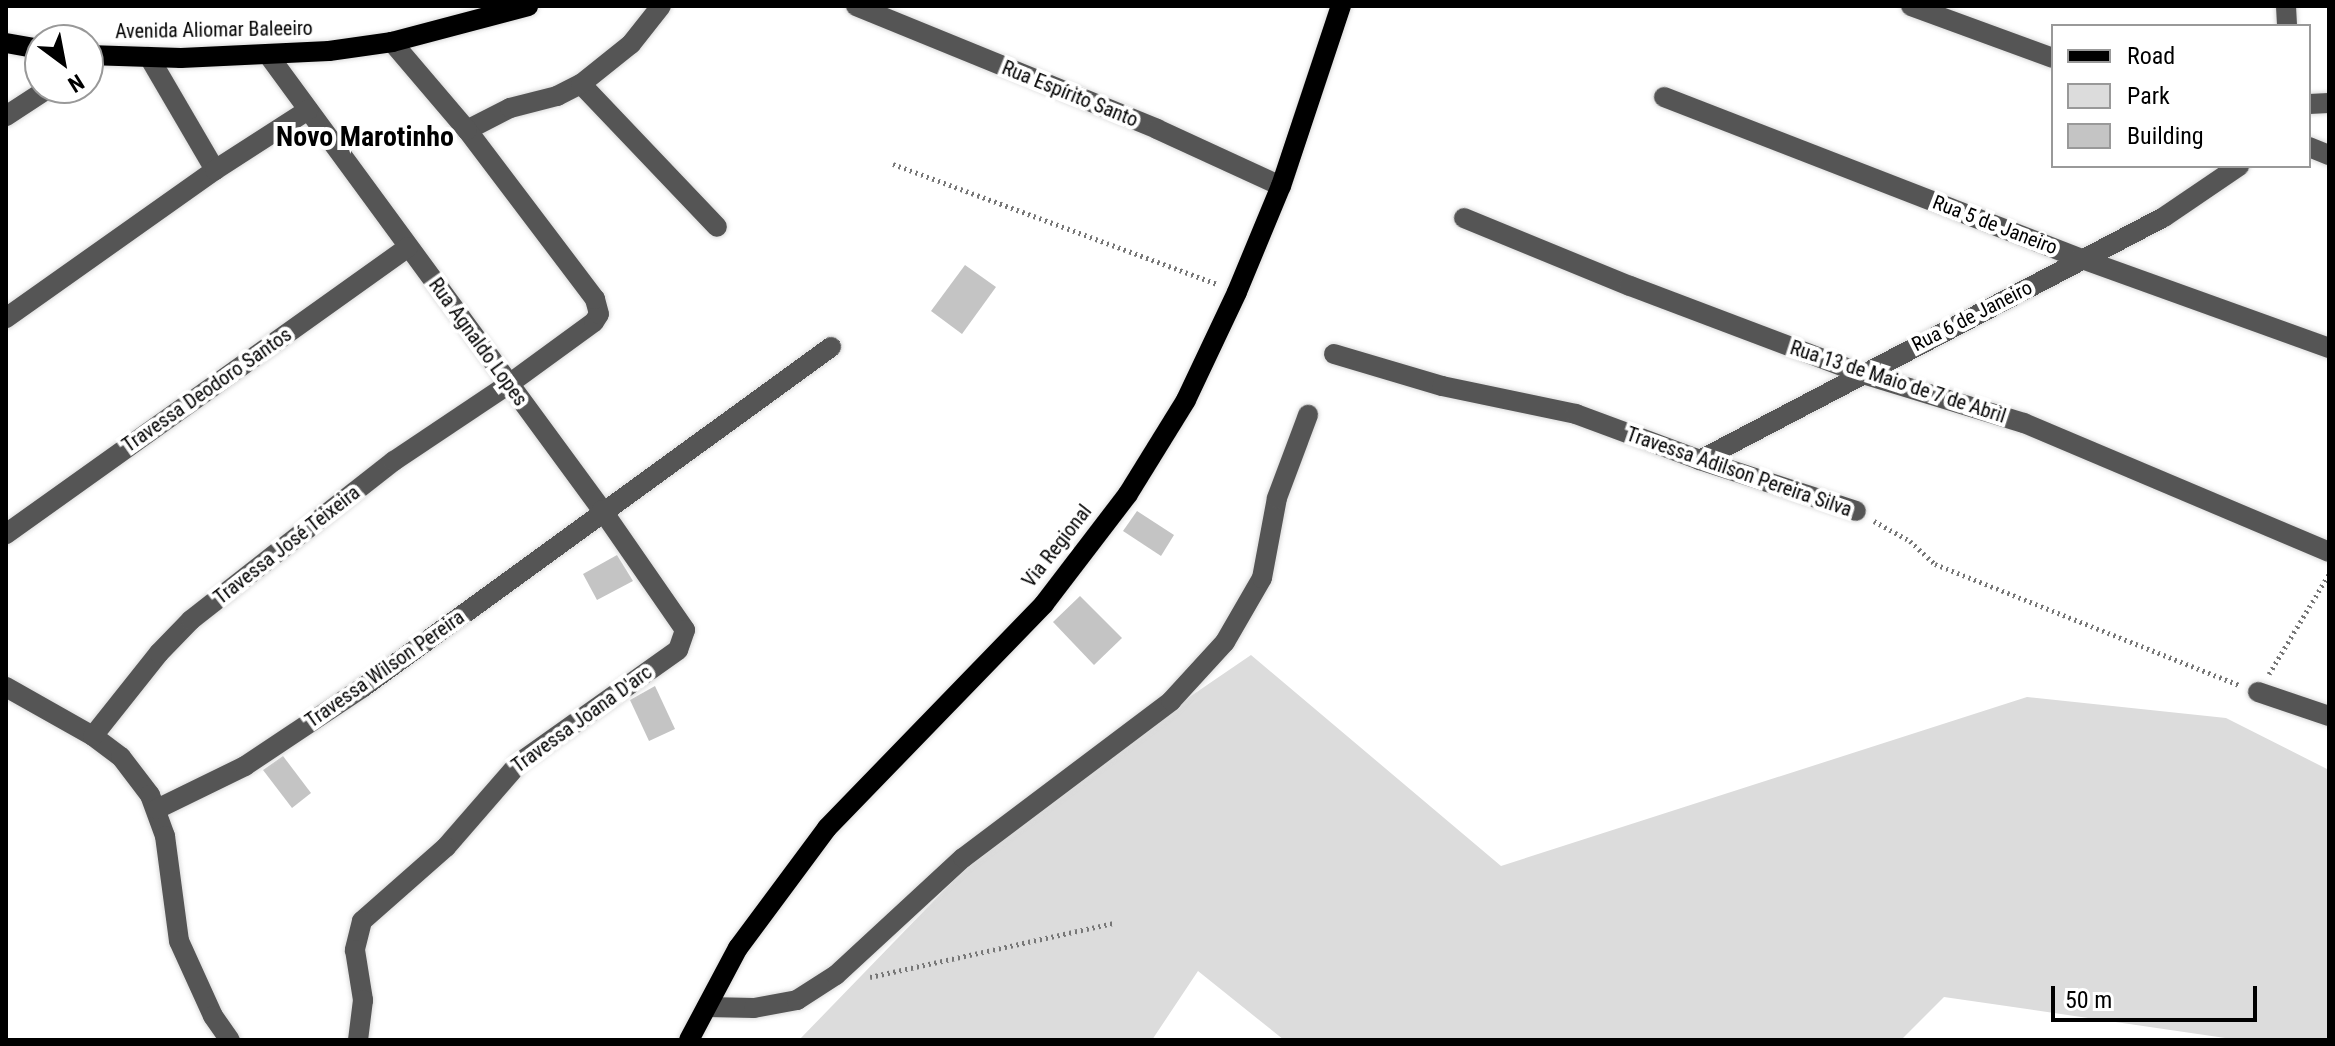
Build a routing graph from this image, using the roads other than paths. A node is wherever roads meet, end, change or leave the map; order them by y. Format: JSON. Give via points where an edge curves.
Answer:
{"nodes":[{"id":1,"x":528,"y":6,"type":"edge"},
{"id":2,"x":661,"y":6,"type":"edge"},
{"id":3,"x":856,"y":6,"type":"edge"},
{"id":4,"x":1341,"y":6,"type":"edge"},
{"id":5,"x":1911,"y":6,"type":"edge"},
{"id":6,"x":392,"y":42,"type":"junction"},
{"id":7,"x":269,"y":56,"type":"junction"},
{"id":8,"x":104,"y":57,"type":"edge"},
{"id":9,"x":149,"y":57,"type":"junction"},
{"id":10,"x":2051,"y":57,"type":"edge"},
{"id":11,"x":581,"y":84,"type":"junction"},
{"id":12,"x":1664,"y":97,"type":"dead end"},
{"id":13,"x":24,"y":104,"type":"edge"},
{"id":14,"x":308,"y":110,"type":"junction"},
{"id":15,"x":6,"y":116,"type":"edge"},
{"id":16,"x":467,"y":130,"type":"junction"},
{"id":17,"x":2236,"y":168,"type":"edge"},
{"id":18,"x":215,"y":170,"type":"junction"},
{"id":19,"x":1281,"y":186,"type":"junction"},
{"id":20,"x":1464,"y":218,"type":"dead end"},
{"id":21,"x":717,"y":227,"type":"dead end"},
{"id":22,"x":408,"y":247,"type":"junction"},
{"id":23,"x":2082,"y":259,"type":"junction"},
{"id":24,"x":6,"y":318,"type":"edge"},
{"id":25,"x":831,"y":347,"type":"dead end"},
{"id":26,"x":2329,"y":348,"type":"edge"},
{"id":27,"x":1334,"y":354,"type":"dead end"},
{"id":28,"x":1860,"y":373,"type":"junction"},
{"id":29,"x":509,"y":384,"type":"junction"},
{"id":30,"x":1308,"y":415,"type":"dead end"},
{"id":31,"x":1700,"y":460,"type":"junction"},
{"id":32,"x":602,"y":510,"type":"junction"},
{"id":33,"x":1856,"y":511,"type":"road end"},
{"id":34,"x":6,"y":534,"type":"edge"},
{"id":35,"x":2329,"y":552,"type":"edge"},
{"id":36,"x":685,"y":630,"type":"joint"},
{"id":37,"x":6,"y":687,"type":"edge"},
{"id":38,"x":2258,"y":692,"type":"road end"},
{"id":39,"x":2329,"y":716,"type":"edge"},
{"id":40,"x":93,"y":736,"type":"junction"},
{"id":41,"x":157,"y":809,"type":"junction"},
{"id":42,"x":707,"y":1007,"type":"junction"},
{"id":43,"x":230,"y":1040,"type":"edge"},
{"id":44,"x":358,"y":1040,"type":"edge"},
{"id":45,"x":689,"y":1040,"type":"edge"}],
"edges":[{"from":1,"to":6,"type":"main road","name":"Avenida Aliomar Baleeiro"},
{"from":2,"to":11,"type":"street","via":[[631,44]]},
{"from":3,"to":19,"type":"street","name":"Rua Espírito Santo","via":[[1157,129]]},
{"from":4,"to":19,"type":"main road","name":"Via Regional"},
{"from":5,"to":10,"type":"street"},
{"from":6,"to":7,"type":"main road","name":"Avenida Aliomar Baleeiro"},
{"from":6,"to":16,"type":"street"},
{"from":7,"to":9,"type":"main road","name":"Avenida Aliomar Baleeiro"},
{"from":7,"to":14,"type":"street","name":"Rua Agnaldo Lopes"},
{"from":8,"to":9,"type":"main road","name":"Avenida Aliomar Baleeiro"},
{"from":9,"to":18,"type":"street"},
{"from":11,"to":16,"type":"street","via":[[510,108]]},
{"from":11,"to":21,"type":"street"},
{"from":12,"to":23,"type":"street","name":"Rua 5 de Janeiro"},
{"from":13,"to":15,"type":"street"},
{"from":14,"to":18,"type":"street"},
{"from":14,"to":22,"type":"street","name":"Rua Agnaldo Lopes"},
{"from":16,"to":29,"type":"street","name":"Travessa José Teixeira","via":[[595,299],[599,314]]},
{"from":17,"to":23,"type":"street","name":"Rua 6 de Janeiro","via":[[2164,217]]},
{"from":18,"to":24,"type":"street"},
{"from":19,"to":42,"type":"main road","name":"Via Regional","via":[[1186,400],[1128,494],[1044,604],[827,828],[738,948]]},
{"from":20,"to":28,"type":"street","name":"Rua 13 de Maio de 7 de Abril"},
{"from":22,"to":29,"type":"street","name":"Rua Agnaldo Lopes"},
{"from":22,"to":34,"type":"street","name":"Travessa Deodoro Santos"},
{"from":23,"to":26,"type":"street","name":"Rua 5 de Janeiro"},
{"from":23,"to":28,"type":"street","name":"Rua 6 de Janeiro"},
{"from":25,"to":32,"type":"street","name":"Travessa Wilson Pereira"},
{"from":27,"to":31,"type":"street","name":"Travessa Adilson Pereira Silva","via":[[1442,386],[1576,414]]},
{"from":28,"to":31,"type":"street","name":"Rua 6 de Janeiro"},
{"from":28,"to":35,"type":"street","name":"Rua 13 de Maio de 7 de Abril","via":[[2024,423]]},
{"from":29,"to":32,"type":"street","name":"Rua Agnaldo Lopes"},
{"from":29,"to":40,"type":"street","name":"Travessa José Teixeira","via":[[394,461],[191,620]]},
{"from":30,"to":42,"type":"street","via":[[1277,498],[1262,578],[1225,642],[1171,701],[963,858],[836,975],[797,1000],[754,1008]]},
{"from":31,"to":33,"type":"street","name":"Travessa Adilson Pereira Silva"},
{"from":32,"to":36,"type":"street","name":"Rua Agnaldo Lopes"},
{"from":32,"to":41,"type":"street","name":"Travessa Wilson Pereira","via":[[362,688],[245,766]]},
{"from":36,"to":44,"type":"street","name":"Travessa Joana D'arc","via":[[678,650],[519,763],[446,847],[362,921],[355,950],[363,1000]]},
{"from":37,"to":40,"type":"street"},
{"from":38,"to":39,"type":"street"},
{"from":40,"to":41,"type":"street","via":[[121,757]]},
{"from":41,"to":43,"type":"street","via":[[179,941],[213,1016]]},
{"from":42,"to":45,"type":"main road","name":"Via Regional"}]}
